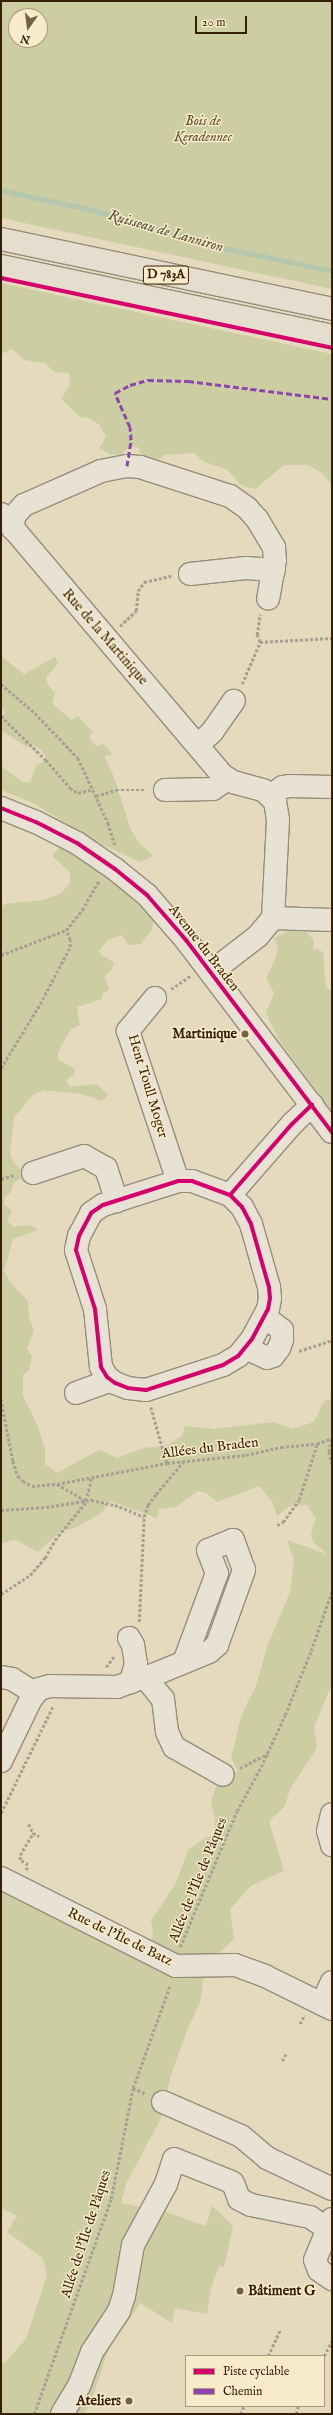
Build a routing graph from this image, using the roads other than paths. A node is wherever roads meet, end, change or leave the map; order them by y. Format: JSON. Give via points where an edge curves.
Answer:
{"nodes":[{"id":1,"x":1,"y":239,"type":"edge"},
{"id":2,"x":1,"y":266,"type":"edge"},
{"id":3,"x":332,"y":310,"type":"edge"},
{"id":4,"x":332,"y":336,"type":"edge"},
{"id":5,"x":7,"y":521,"type":"edge"},
{"id":6,"x":274,"y":570,"type":"junction"},
{"id":7,"x":190,"y":574,"type":"road end"},
{"id":8,"x":268,"y":598,"type":"road end"},
{"id":9,"x":234,"y":701,"type":"road end"},
{"id":10,"x":198,"y":746,"type":"junction"},
{"id":11,"x":228,"y":780,"type":"junction"},
{"id":12,"x":332,"y":787,"type":"edge"},
{"id":13,"x":158,"y":790,"type":"road end"},
{"id":14,"x":271,"y":795,"type":"junction"},
{"id":15,"x":1,"y":808,"type":"edge"},
{"id":16,"x":273,"y":918,"type":"junction"},
{"id":17,"x":332,"y":920,"type":"edge"},
{"id":18,"x":208,"y":969,"type":"junction"},
{"id":19,"x":156,"y":998,"type":"road end"},
{"id":20,"x":312,"y":1105,"type":"junction"},
{"id":21,"x":332,"y":1132,"type":"edge"},
{"id":22,"x":33,"y":1173,"type":"dead end"},
{"id":23,"x":178,"y":1181,"type":"junction"},
{"id":24,"x":230,"y":1195,"type":"junction"},
{"id":25,"x":116,"y":1201,"type":"junction"},
{"id":26,"x":265,"y":1317,"type":"junction"},
{"id":27,"x":245,"y":1348,"type":"junction"},
{"id":28,"x":111,"y":1380,"type":"junction"},
{"id":29,"x":76,"y":1393,"type":"dead end"},
{"id":30,"x":129,"y":1638,"type":"road end"},
{"id":31,"x":184,"y":1662,"type":"junction"},
{"id":32,"x":1,"y":1677,"type":"edge"},
{"id":33,"x":138,"y":1680,"type":"junction"},
{"id":34,"x":34,"y":1693,"type":"junction"},
{"id":35,"x":1,"y":1761,"type":"edge"},
{"id":36,"x":223,"y":1775,"type":"road end"},
{"id":37,"x":332,"y":1814,"type":"edge"},
{"id":38,"x":332,"y":1845,"type":"edge"},
{"id":39,"x":10,"y":1882,"type":"edge"},
{"id":40,"x":332,"y":1982,"type":"edge"},
{"id":41,"x":327,"y":2006,"type":"edge"},
{"id":42,"x":163,"y":2102,"type":"dead end"},
{"id":43,"x":332,"y":2189,"type":"edge"},
{"id":44,"x":330,"y":2224,"type":"edge"},
{"id":45,"x":332,"y":2279,"type":"edge"},
{"id":46,"x":62,"y":2414,"type":"edge"}],
"edges":[{"from":1,"to":3,"type":"main road","number":"D 783A"},
{"from":2,"to":4,"type":"main road","number":"D 783A"},
{"from":5,"to":6,"type":"street","name":"Rue de la Martinique","via":[[24,505],[101,471],[127,466],[140,467],[214,490],[239,501],[257,519],[272,541],[275,553]]},
{"from":5,"to":10,"type":"street","name":"Rue de la Martinique"},
{"from":6,"to":7,"type":"street","via":[[246,568]]},
{"from":6,"to":8,"type":"street","name":"Rue de la Martinique"},
{"from":9,"to":10,"type":"street","via":[[212,732]]},
{"from":10,"to":11,"type":"street","name":"Rue de la Martinique"},
{"from":11,"to":13,"type":"street","via":[[213,789]]},
{"from":11,"to":14,"type":"street","via":[[257,787]]},
{"from":12,"to":14,"type":"street","via":[[290,786],[283,787]]},
{"from":14,"to":16,"type":"street","via":[[277,805],[278,820]]},
{"from":15,"to":18,"type":"street","name":"Avenue du Braden","via":[[56,832],[96,855],[128,878],[166,914]]},
{"from":16,"to":17,"type":"street"},
{"from":16,"to":18,"type":"street","via":[[258,936]]},
{"from":18,"to":20,"type":"street","name":"Avenue du Braden"},
{"from":19,"to":23,"type":"street","name":"Hent Toull Moger","via":[[128,1031]]},
{"from":20,"to":21,"type":"street","name":"Avenue du Braden"},
{"from":20,"to":24,"type":"street"},
{"from":22,"to":25,"type":"street","via":[[84,1156],[106,1168]]},
{"from":23,"to":24,"type":"street","via":[[192,1181]]},
{"from":23,"to":25,"type":"street"},
{"from":24,"to":26,"type":"street","via":[[246,1214],[265,1269],[270,1298]]},
{"from":25,"to":28,"type":"street","via":[[103,1205],[91,1213],[79,1236],[76,1250],[95,1309],[101,1366]]},
{"from":26,"to":27,"type":"street"},
{"from":26,"to":27,"type":"street","via":[[282,1330],[279,1348],[273,1356],[267,1358]]},
{"from":27,"to":28,"type":"street","via":[[223,1365],[146,1390],[128,1388]]},
{"from":28,"to":29,"type":"street"},
{"from":30,"to":33,"type":"street","via":[[133,1645]]},
{"from":31,"to":31,"type":"street","via":[[209,1652],[218,1642],[244,1570],[233,1540],[208,1550],[217,1573]]},
{"from":31,"to":33,"type":"street"},
{"from":32,"to":34,"type":"street","via":[[12,1679]]},
{"from":33,"to":34,"type":"street","via":[[111,1688],[44,1687]]},
{"from":33,"to":36,"type":"street","via":[[163,1699],[167,1732],[174,1747]]},
{"from":34,"to":35,"type":"street"},
{"from":37,"to":38,"type":"street","via":[[328,1831]]},
{"from":39,"to":41,"type":"street","name":"Rue de l'Île de Batz","via":[[176,1966],[235,1965],[265,1976]]},
{"from":40,"to":41,"type":"street"},
{"from":42,"to":43,"type":"street","via":[[241,2136],[271,2160]]},
{"from":44,"to":45,"type":"street","via":[[315,2260],[319,2270]]},
{"from":44,"to":46,"type":"street","via":[[251,2206],[239,2199],[233,2183],[229,2180],[174,2160],[166,2184],[133,2245],[119,2310],[92,2352],[79,2386]]}]}
